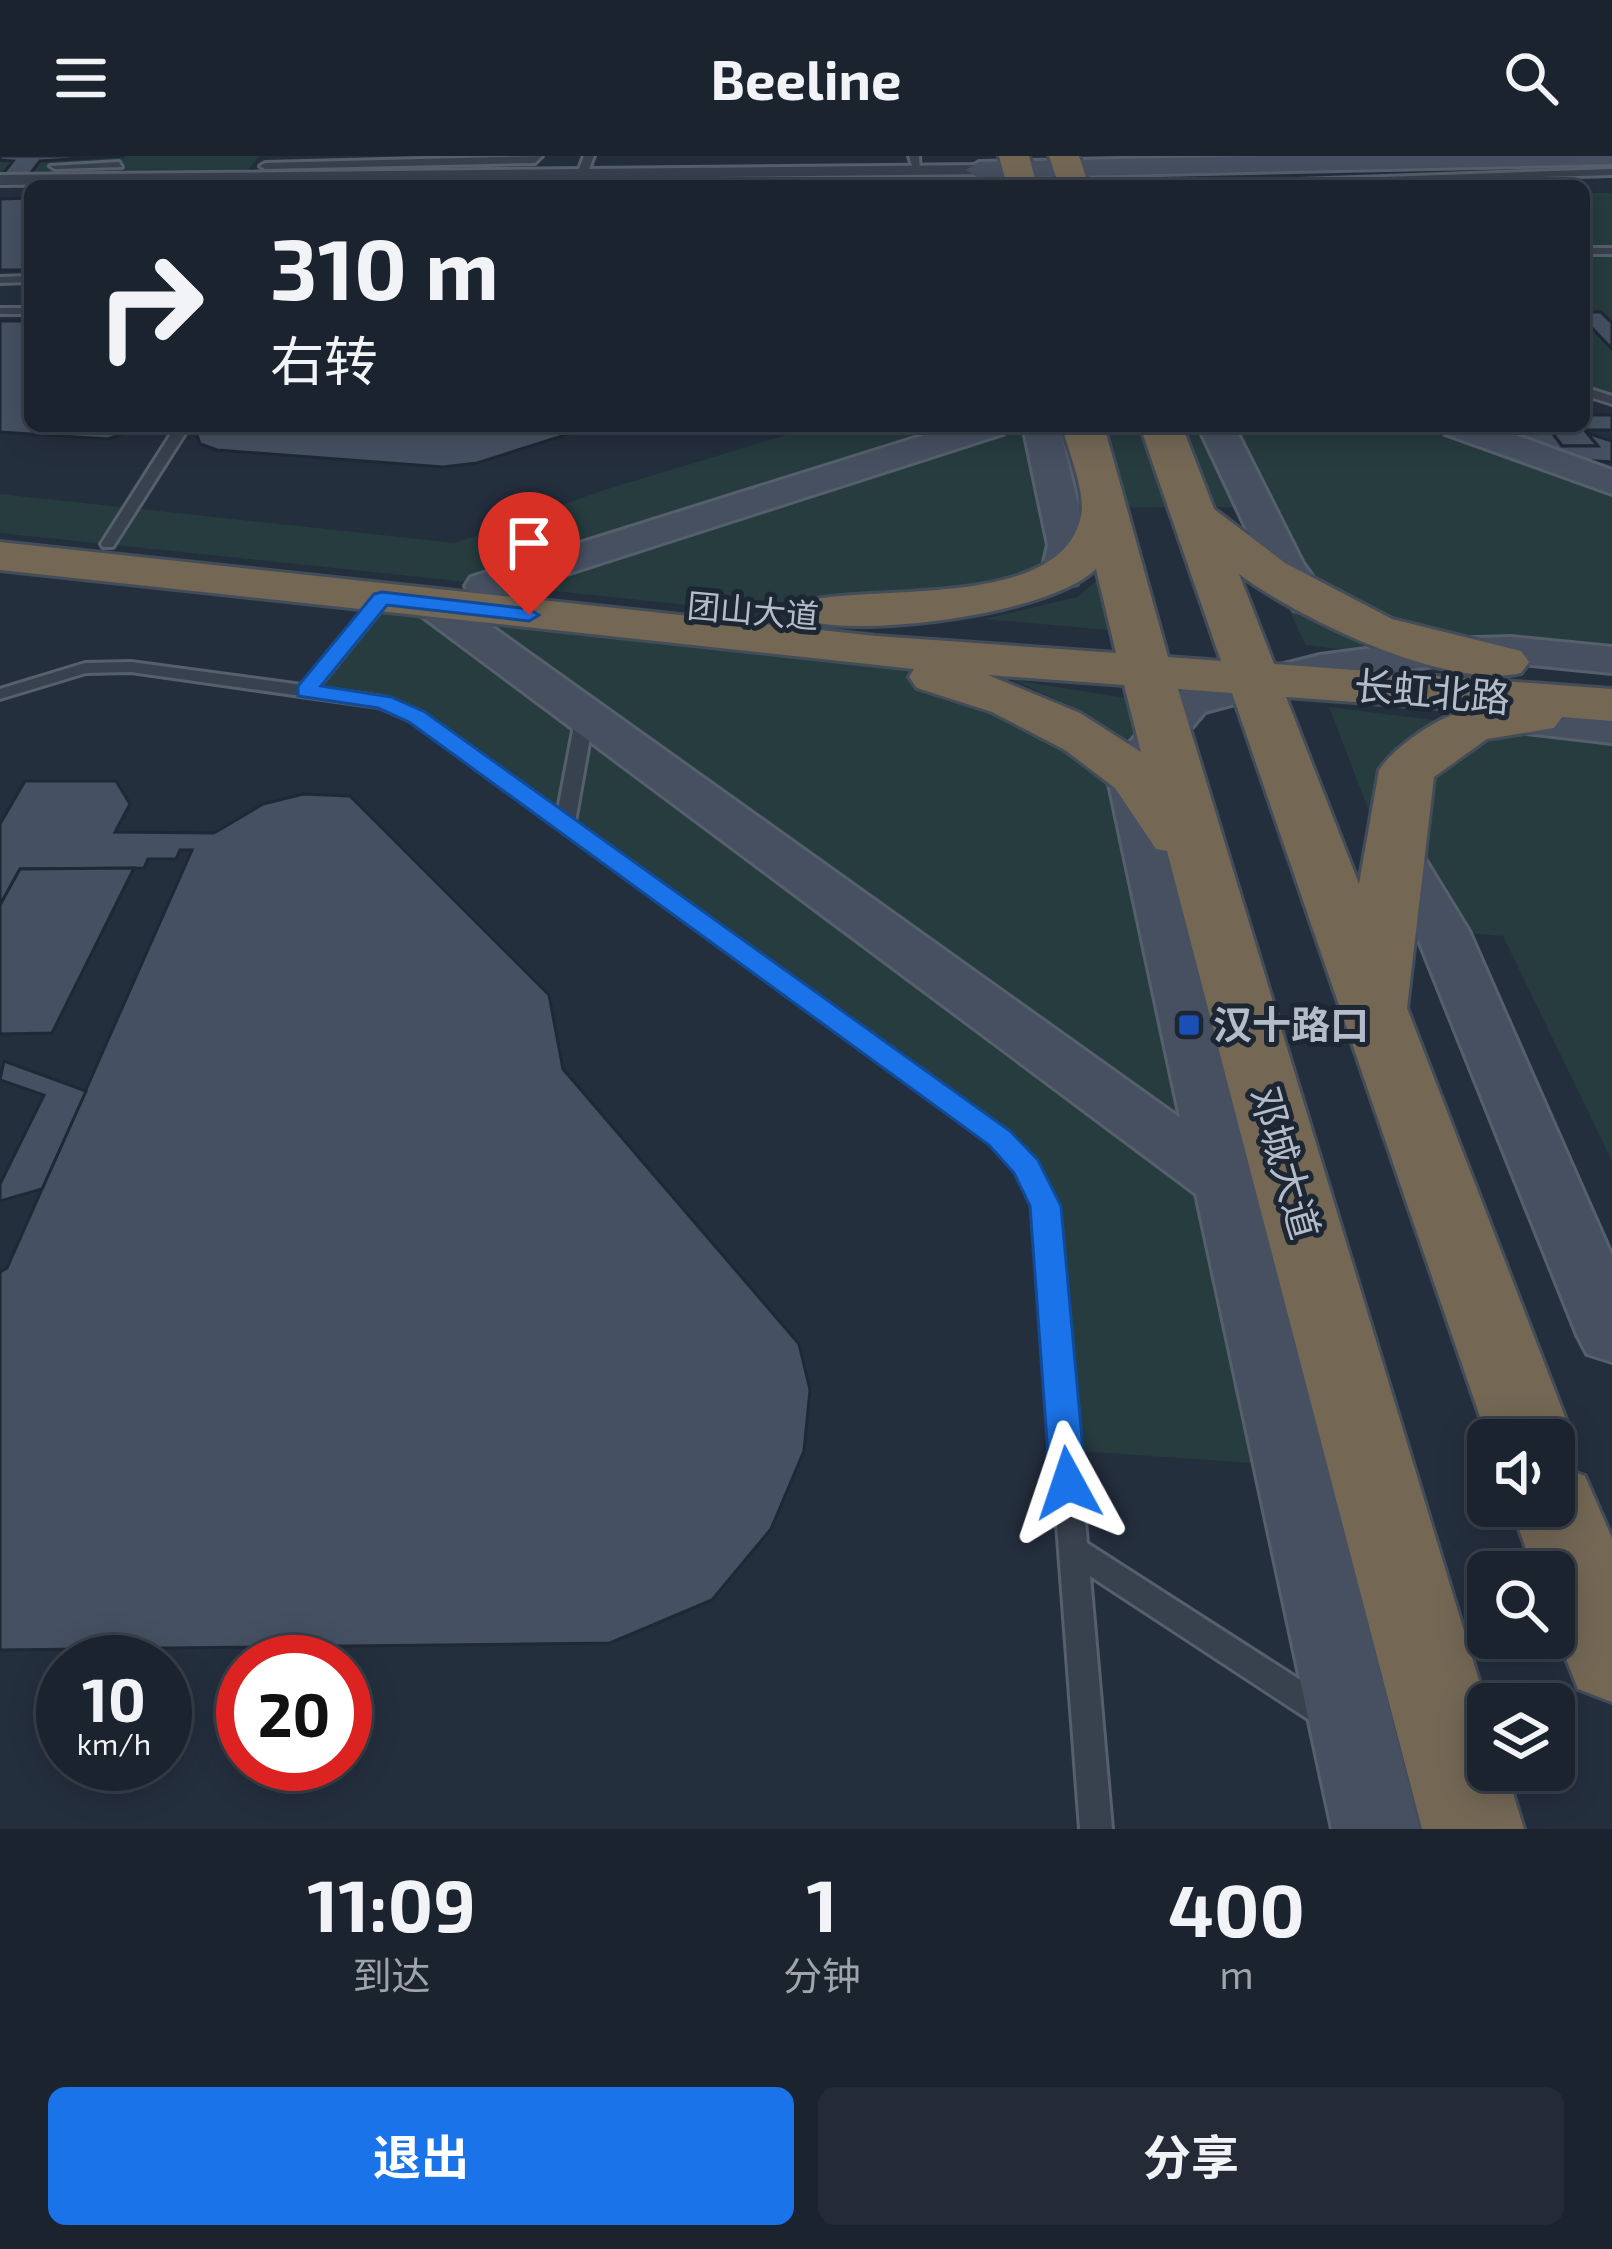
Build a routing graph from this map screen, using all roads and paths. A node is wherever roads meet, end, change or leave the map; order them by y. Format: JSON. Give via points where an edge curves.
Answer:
{"nodes":[{"id":1,"x":536,"y":156,"type":"edge"},
{"id":2,"x":1560,"y":157,"type":"edge"},
{"id":3,"x":1456,"y":158,"type":"edge"},
{"id":4,"x":1612,"y":159,"type":"edge"},
{"id":5,"x":399,"y":160,"type":"edge"},
{"id":6,"x":916,"y":163,"type":"edge"},
{"id":7,"x":586,"y":165,"type":"edge"},
{"id":8,"x":55,"y":166,"type":"dead end"},
{"id":9,"x":117,"y":166,"type":"edge"},
{"id":10,"x":265,"y":166,"type":"dead end"},
{"id":11,"x":1498,"y":170,"type":"junction"},
{"id":12,"x":1069,"y":171,"type":"edge"},
{"id":13,"x":1114,"y":171,"type":"edge"},
{"id":14,"x":980,"y":172,"type":"edge"},
{"id":15,"x":1018,"y":172,"type":"edge"},
{"id":16,"x":1612,"y":172,"type":"edge"},
{"id":17,"x":1198,"y":175,"type":"edge"},
{"id":18,"x":0,"y":180,"type":"edge"},
{"id":19,"x":1146,"y":180,"type":"edge"},
{"id":20,"x":1508,"y":180,"type":"edge"},
{"id":21,"x":179,"y":432,"type":"edge"},
{"id":22,"x":971,"y":432,"type":"edge"},
{"id":23,"x":1042,"y":432,"type":"edge"},
{"id":24,"x":1085,"y":432,"type":"edge"},
{"id":25,"x":1163,"y":432,"type":"edge"},
{"id":26,"x":1219,"y":432,"type":"edge"},
{"id":27,"x":1474,"y":432,"type":"edge"},
{"id":28,"x":1612,"y":483,"type":"edge"},
{"id":29,"x":1105,"y":512,"type":"junction"},
{"id":30,"x":1193,"y":514,"type":"junction"},
{"id":31,"x":0,"y":533,"type":"edge"},
{"id":32,"x":108,"y":544,"type":"junction"},
{"id":33,"x":0,"y":556,"type":"edge"},
{"id":34,"x":1062,"y":574,"type":"junction"},
{"id":35,"x":486,"y":586,"type":"junction"},
{"id":36,"x":408,"y":602,"type":"junction"},
{"id":37,"x":1309,"y":602,"type":"junction"},
{"id":38,"x":738,"y":624,"type":"junction"},
{"id":39,"x":1442,"y":652,"type":"junction"},
{"id":40,"x":1142,"y":653,"type":"junction"},
{"id":41,"x":1246,"y":662,"type":"junction"},
{"id":42,"x":306,"y":691,"type":"junction"},
{"id":43,"x":0,"y":694,"type":"edge"},
{"id":44,"x":1611,"y":694,"type":"edge"},
{"id":45,"x":1512,"y":696,"type":"junction"},
{"id":46,"x":585,"y":715,"type":"junction"},
{"id":47,"x":1130,"y":770,"type":"junction"},
{"id":48,"x":565,"y":824,"type":"junction"},
{"id":49,"x":1393,"y":847,"type":"junction"},
{"id":50,"x":1204,"y":873,"type":"junction"},
{"id":51,"x":1376,"y":1018,"type":"junction"},
{"id":52,"x":1226,"y":1183,"type":"junction"},
{"id":53,"x":1612,"y":1335,"type":"edge"},
{"id":54,"x":1523,"y":1419,"type":"edge"},
{"id":55,"x":1563,"y":1527,"type":"edge"},
{"id":56,"x":1074,"y":1550,"type":"junction"},
{"id":57,"x":1612,"y":1659,"type":"edge"},
{"id":58,"x":1353,"y":1730,"type":"junction"},
{"id":59,"x":1096,"y":1829,"type":"edge"},
{"id":60,"x":1376,"y":1829,"type":"edge"},
{"id":61,"x":1473,"y":1829,"type":"edge"}],
"edges":[{"from":1,"to":5,"type":"lane"},
{"from":2,"to":3,"type":"street"},
{"from":2,"to":4,"type":"street"},
{"from":3,"to":17,"type":"street"},
{"from":4,"to":11,"type":"street"},
{"from":5,"to":10,"type":"lane"},
{"from":6,"to":7,"type":"street"},
{"from":6,"to":14,"type":"street"},
{"from":7,"to":9,"type":"street"},
{"from":8,"to":9,"type":"lane"},
{"from":9,"to":18,"type":"street"},
{"from":11,"to":16,"type":"lane"},
{"from":11,"to":17,"type":"street"},
{"from":11,"to":20,"type":"lane"},
{"from":12,"to":13,"type":"street"},
{"from":12,"to":15,"type":"street"},
{"from":14,"to":15,"type":"street"},
{"from":17,"to":19,"type":"street"},
{"from":21,"to":32,"type":"lane"},
{"from":22,"to":35,"type":"street"},
{"from":23,"to":34,"type":"street","via":[[1068,545]]},
{"from":24,"to":29,"type":"highway","name":"邓城大道"},
{"from":25,"to":30,"type":"highway"},
{"from":26,"to":37,"type":"street","via":[[1282,564]]},
{"from":27,"to":28,"type":"street"},
{"from":29,"to":34,"type":"highway","via":[[1093,545]]},
{"from":29,"to":40,"type":"highway","name":"邓城大道"},
{"from":30,"to":37,"type":"highway"},
{"from":30,"to":41,"type":"highway"},
{"from":31,"to":32,"type":"highway","name":"团山大道"},
{"from":32,"to":35,"type":"highway","name":"团山大道"},
{"from":33,"to":36,"type":"highway","name":"团山大道"},
{"from":34,"to":38,"type":"highway","via":[[976,600]]},
{"from":35,"to":38,"type":"highway","name":"团山大道"},
{"from":36,"to":38,"type":"highway","name":"团山大道"},
{"from":36,"to":42,"type":"lane"},
{"from":36,"to":46,"type":"street"},
{"from":37,"to":39,"type":"highway"},
{"from":38,"to":40,"type":"highway","name":"团山大道"},
{"from":38,"to":47,"type":"highway","via":[[973,684]]},
{"from":39,"to":44,"type":"highway"},
{"from":39,"to":47,"type":"street","via":[[1320,668],[1189,702]]},
{"from":40,"to":41,"type":"highway","name":"团山大道"},
{"from":40,"to":50,"type":"highway","name":"邓城大道"},
{"from":41,"to":44,"type":"highway","name":"长虹北路"},
{"from":41,"to":45,"type":"highway","name":"团山大道"},
{"from":41,"to":51,"type":"highway"},
{"from":42,"to":43,"type":"lane","via":[[131,667],[85,668]]},
{"from":42,"to":48,"type":"lane","via":[[383,702],[417,717]]},
{"from":44,"to":45,"type":"highway"},
{"from":45,"to":49,"type":"highway","via":[[1407,770]]},
{"from":46,"to":48,"type":"lane"},
{"from":46,"to":52,"type":"street"},
{"from":47,"to":50,"type":"highway"},
{"from":47,"to":52,"type":"street"},
{"from":48,"to":56,"type":"lane","via":[[1000,1138],[1027,1167],[1045,1206]]},
{"from":49,"to":51,"type":"highway"},
{"from":49,"to":53,"type":"street","via":[[1442,931],[1582,1241]]},
{"from":50,"to":61,"type":"highway","name":"邓城大道"},
{"from":51,"to":54,"type":"highway"},
{"from":52,"to":58,"type":"street"},
{"from":55,"to":57,"type":"highway"},
{"from":56,"to":58,"type":"lane"},
{"from":56,"to":59,"type":"lane"},
{"from":58,"to":60,"type":"street"}]}
